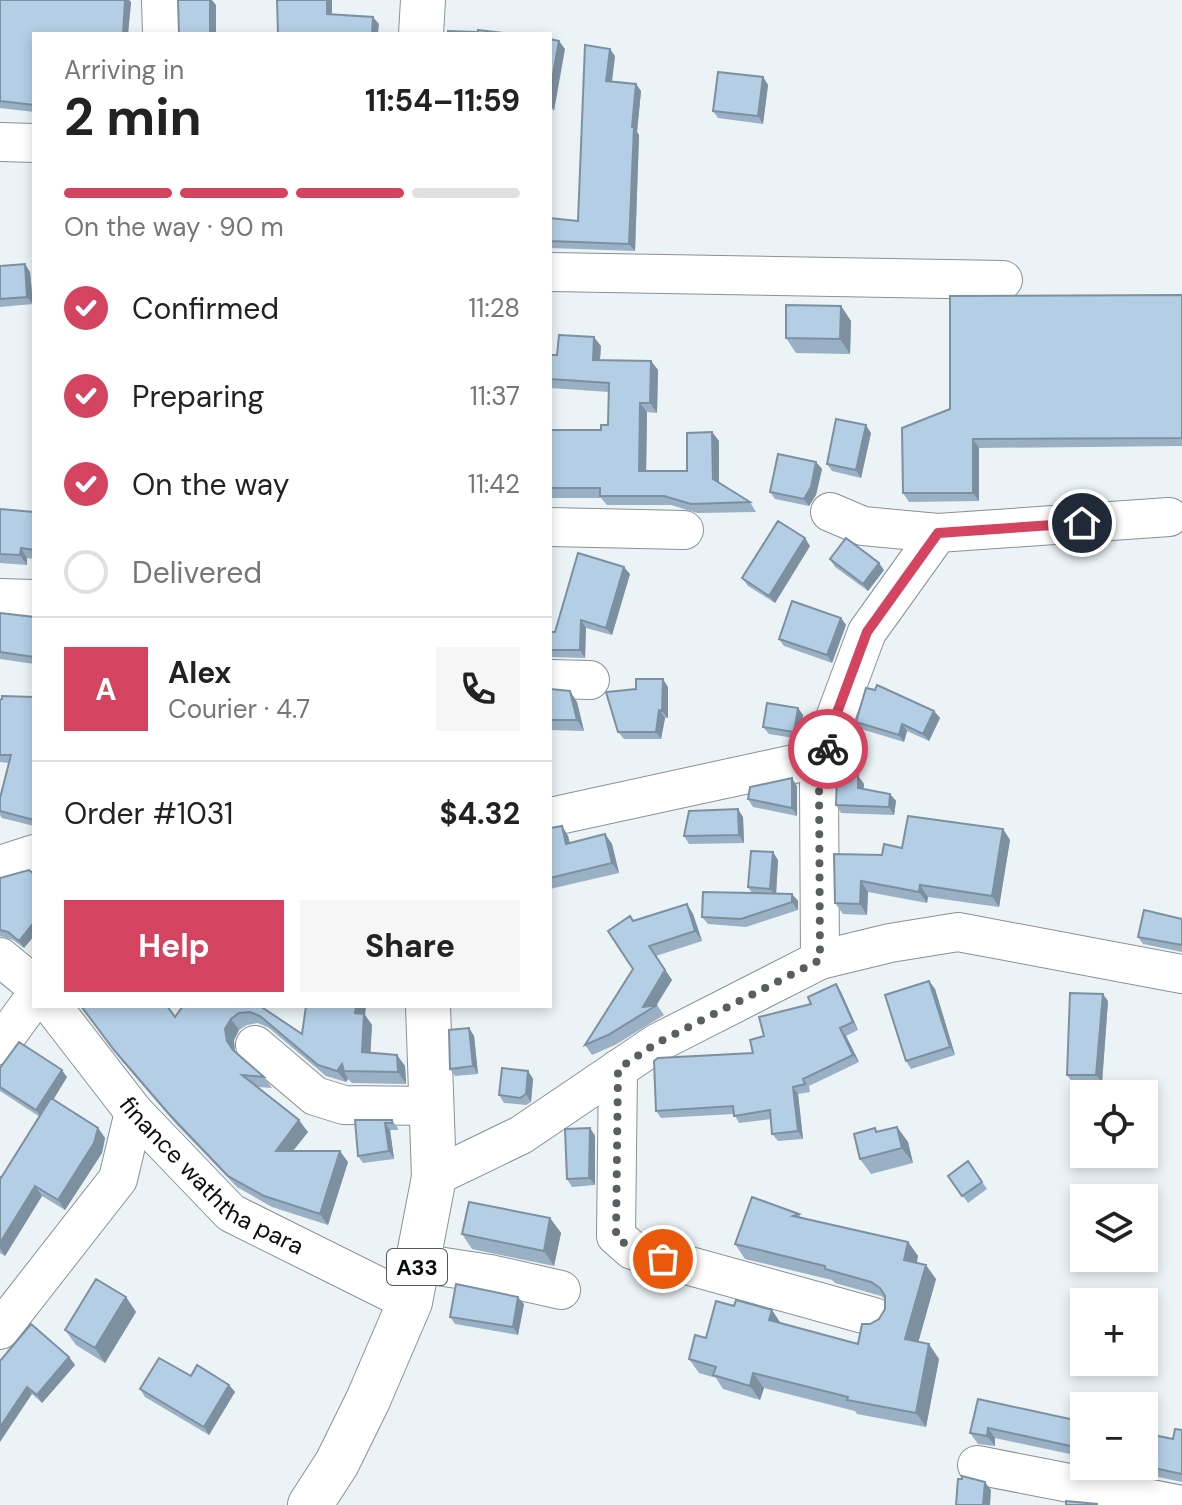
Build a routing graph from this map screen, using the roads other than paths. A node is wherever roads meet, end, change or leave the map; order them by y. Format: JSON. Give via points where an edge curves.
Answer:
{"nodes":[{"id":1,"x":161,"y":0,"type":"edge"},
{"id":2,"x":423,"y":0,"type":"edge"},
{"id":3,"x":162,"y":32,"type":"edge"},
{"id":4,"x":421,"y":32,"type":"edge"},
{"id":5,"x":0,"y":142,"type":"edge"},
{"id":6,"x":32,"y":143,"type":"edge"},
{"id":7,"x":552,"y":272,"type":"edge"},
{"id":8,"x":1003,"y":280,"type":"dead end"},
{"id":9,"x":830,"y":512,"type":"dead end"},
{"id":10,"x":1169,"y":517,"type":"dead end"},
{"id":11,"x":552,"y":527,"type":"edge"},
{"id":12,"x":684,"y":530,"type":"dead end"},
{"id":13,"x":938,"y":533,"type":"junction"},
{"id":14,"x":0,"y":598,"type":"edge"},
{"id":15,"x":32,"y":599,"type":"edge"},
{"id":16,"x":552,"y":679,"type":"edge"},
{"id":17,"x":590,"y":680,"type":"dead end"},
{"id":18,"x":826,"y":757,"type":"junction"},
{"id":19,"x":552,"y":817,"type":"edge"},
{"id":20,"x":32,"y":855,"type":"edge"},
{"id":21,"x":0,"y":866,"type":"edge"},
{"id":22,"x":0,"y":957,"type":"edge"},
{"id":23,"x":820,"y":960,"type":"junction"},
{"id":24,"x":1182,"y":974,"type":"edge"},
{"id":25,"x":32,"y":983,"type":"edge"},
{"id":26,"x":32,"y":1001,"type":"edge"},
{"id":27,"x":54,"y":1008,"type":"edge"},
{"id":28,"x":428,"y":1008,"type":"edge"},
{"id":29,"x":0,"y":1045,"type":"edge"},
{"id":30,"x":255,"y":1045,"type":"dead end"},
{"id":31,"x":618,"y":1069,"type":"junction"},
{"id":32,"x":431,"y":1106,"type":"junction"},
{"id":33,"x":134,"y":1112,"type":"junction"},
{"id":34,"x":434,"y":1177,"type":"junction"},
{"id":35,"x":414,"y":1282,"type":"junction"},
{"id":36,"x":561,"y":1290,"type":"dead end"},
{"id":37,"x":874,"y":1317,"type":"dead end"},
{"id":38,"x":0,"y":1330,"type":"edge"},
{"id":39,"x":977,"y":1465,"type":"dead end"},
{"id":40,"x":310,"y":1505,"type":"edge"},
{"id":41,"x":1182,"y":1505,"type":"edge"}],
"edges":[{"from":1,"to":3,"type":"street"},
{"from":2,"to":4,"type":"highway"},
{"from":5,"to":6,"type":"street"},
{"from":7,"to":8,"type":"street"},
{"from":9,"to":13,"type":"street","via":[[863,526]]},
{"from":10,"to":13,"type":"street"},
{"from":11,"to":12,"type":"street"},
{"from":13,"to":18,"type":"street","via":[[867,632]]},
{"from":14,"to":15,"type":"street"},
{"from":16,"to":17,"type":"street"},
{"from":18,"to":19,"type":"street"},
{"from":18,"to":23,"type":"street","via":[[819,784]]},
{"from":20,"to":21,"type":"street"},
{"from":22,"to":25,"type":"street"},
{"from":23,"to":24,"type":"street","via":[[958,932]]},
{"from":23,"to":31,"type":"street","via":[[657,1043]]},
{"from":26,"to":29,"type":"street"},
{"from":27,"to":33,"type":"street","name":"finance waththa para"},
{"from":28,"to":32,"type":"highway","number":"A33"},
{"from":30,"to":32,"type":"street","via":[[315,1096],[344,1105]]},
{"from":31,"to":34,"type":"street","via":[[521,1135]]},
{"from":31,"to":37,"type":"street","via":[[616,1236],[632,1250]]},
{"from":32,"to":34,"type":"highway","number":"A33"},
{"from":33,"to":35,"type":"street","name":"finance waththa para","via":[[231,1213]]},
{"from":33,"to":38,"type":"street","via":[[118,1179]]},
{"from":34,"to":35,"type":"highway","number":"A33"},
{"from":35,"to":36,"type":"street","name":"finance waththa para","via":[[490,1274]]},
{"from":35,"to":40,"type":"highway","number":"A33","via":[[368,1400]]},
{"from":39,"to":41,"type":"street"}]}
